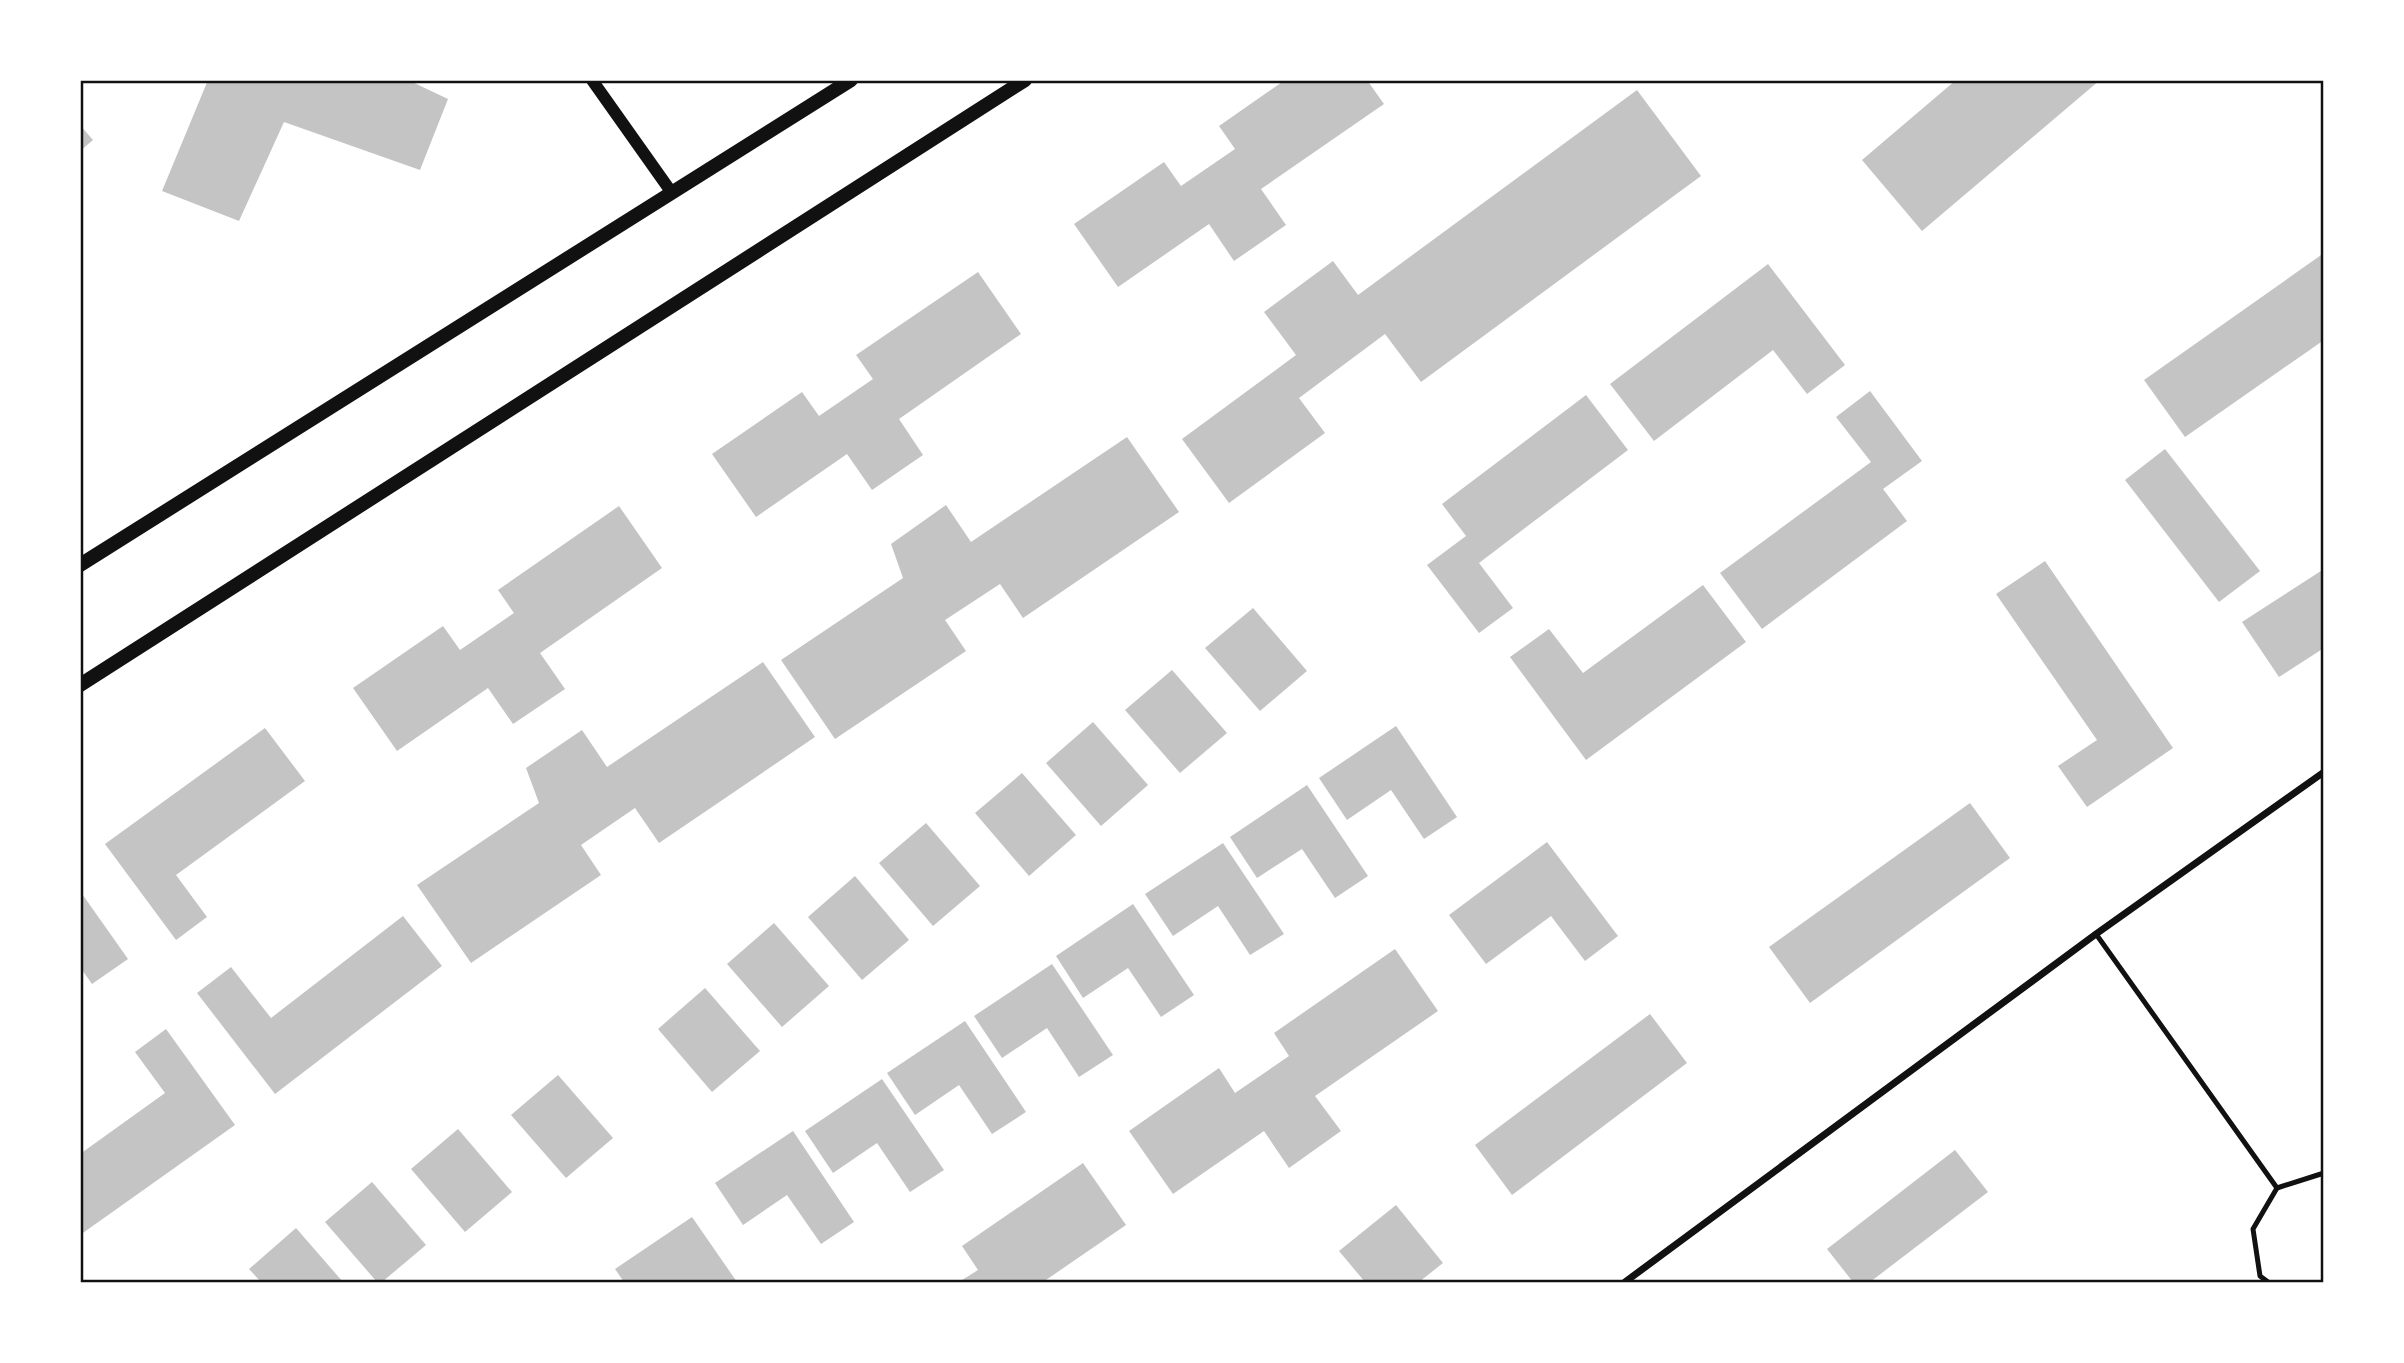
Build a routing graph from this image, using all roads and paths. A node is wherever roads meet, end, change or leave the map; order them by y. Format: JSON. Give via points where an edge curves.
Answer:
{"nodes":[{"id":1,"x":592,"y":80,"type":"edge"},
{"id":2,"x":850,"y":80,"type":"edge"},
{"id":3,"x":1025,"y":80,"type":"edge"},
{"id":4,"x":672,"y":193,"type":"junction"},
{"id":5,"x":80,"y":565,"type":"edge"},
{"id":6,"x":80,"y":685,"type":"edge"},
{"id":7,"x":2323,"y":772,"type":"edge"},
{"id":8,"x":2096,"y":934,"type":"junction"},
{"id":9,"x":2323,"y":1173,"type":"edge"},
{"id":10,"x":2277,"y":1188,"type":"junction"},
{"id":11,"x":1625,"y":1283,"type":"edge"},
{"id":12,"x":2268,"y":1283,"type":"edge"}],
"edges":[{"from":1,"to":4,"type":"street"},
{"from":2,"to":4,"type":"main road"},
{"from":3,"to":6,"type":"main road"},
{"from":4,"to":5,"type":"main road"},
{"from":7,"to":8,"type":"street"},
{"from":8,"to":10,"type":"lane"},
{"from":8,"to":11,"type":"street"},
{"from":9,"to":10,"type":"lane"},
{"from":10,"to":12,"type":"lane","via":[[2253,1229],[2260,1276]]}]}
